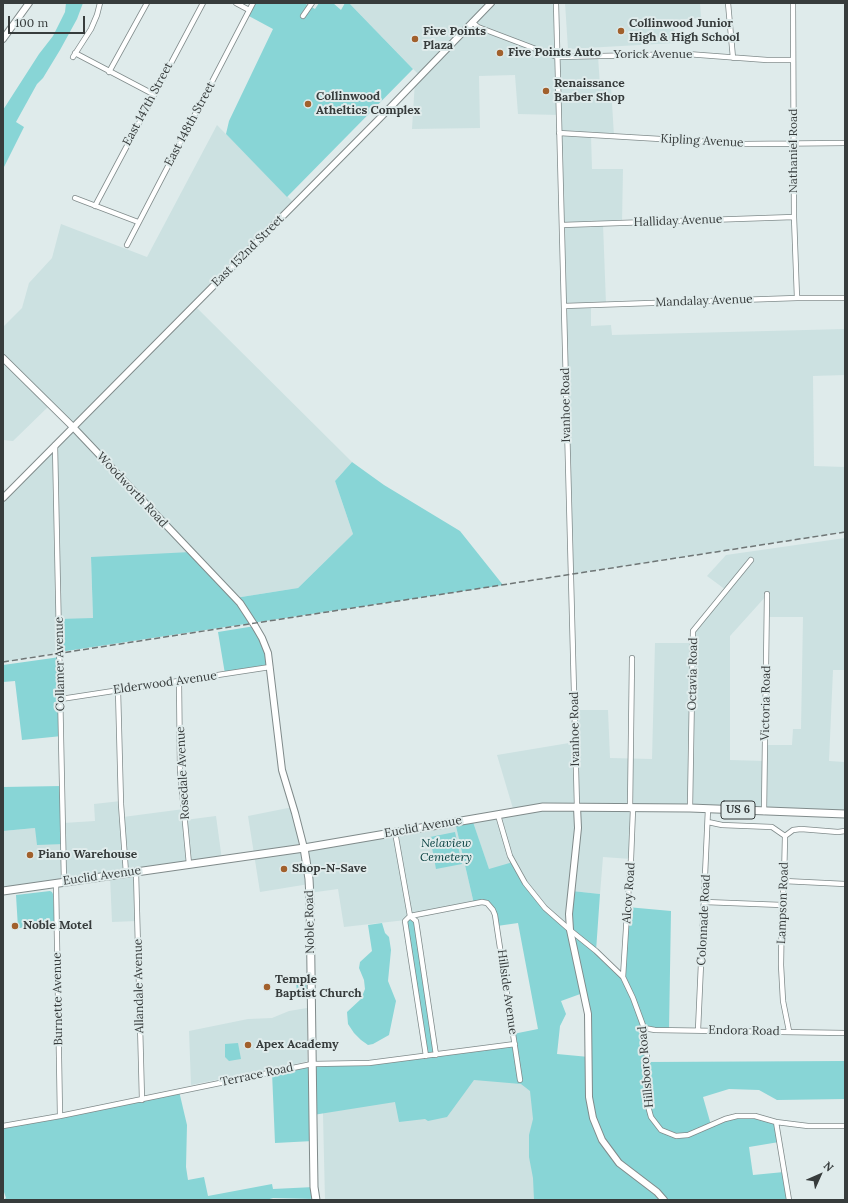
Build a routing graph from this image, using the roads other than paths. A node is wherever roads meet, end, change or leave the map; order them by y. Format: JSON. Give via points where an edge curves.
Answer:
{"nodes":[{"id":1,"x":30,"y":3,"type":"edge"},
{"id":2,"x":100,"y":3,"type":"edge"},
{"id":3,"x":147,"y":3,"type":"edge"},
{"id":4,"x":203,"y":3,"type":"edge"},
{"id":5,"x":236,"y":3,"type":"edge"},
{"id":6,"x":253,"y":3,"type":"edge"},
{"id":7,"x":312,"y":3,"type":"edge"},
{"id":8,"x":491,"y":3,"type":"edge"},
{"id":9,"x":556,"y":3,"type":"edge"},
{"id":10,"x":728,"y":3,"type":"edge"},
{"id":11,"x":792,"y":3,"type":"edge"},
{"id":12,"x":249,"y":10,"type":"junction"},
{"id":13,"x":303,"y":16,"type":"dead end"},
{"id":14,"x":472,"y":22,"type":"junction"},
{"id":15,"x":3,"y":39,"type":"edge"},
{"id":16,"x":557,"y":57,"type":"junction"},
{"id":17,"x":733,"y":58,"type":"junction"},
{"id":18,"x":793,"y":60,"type":"junction"},
{"id":19,"x":109,"y":72,"type":"junction"},
{"id":20,"x":153,"y":94,"type":"junction"},
{"id":21,"x":559,"y":133,"type":"junction"},
{"id":22,"x":793,"y":144,"type":"junction"},
{"id":23,"x":845,"y":144,"type":"edge"},
{"id":24,"x":75,"y":198,"type":"dead end"},
{"id":25,"x":95,"y":206,"type":"junction"},
{"id":26,"x":794,"y":217,"type":"junction"},
{"id":27,"x":138,"y":222,"type":"junction"},
{"id":28,"x":562,"y":225,"type":"junction"},
{"id":29,"x":127,"y":245,"type":"dead end"},
{"id":30,"x":797,"y":298,"type":"junction"},
{"id":31,"x":845,"y":298,"type":"edge"},
{"id":32,"x":564,"y":306,"type":"junction"},
{"id":33,"x":3,"y":358,"type":"edge"},
{"id":34,"x":73,"y":427,"type":"junction"},
{"id":35,"x":55,"y":445,"type":"junction"},
{"id":36,"x":3,"y":498,"type":"edge"},
{"id":37,"x":751,"y":560,"type":"dead end"},
{"id":38,"x":767,"y":594,"type":"dead end"},
{"id":39,"x":255,"y":626,"type":"joint"},
{"id":40,"x":632,"y":658,"type":"dead end"},
{"id":41,"x":270,"y":667,"type":"junction"},
{"id":42,"x":179,"y":681,"type":"junction"},
{"id":43,"x":118,"y":690,"type":"junction"},
{"id":44,"x":61,"y":698,"type":"junction"},
{"id":45,"x":577,"y":807,"type":"junction"},
{"id":46,"x":690,"y":808,"type":"junction"},
{"id":47,"x":632,"y":809,"type":"junction"},
{"id":48,"x":708,"y":809,"type":"junction"},
{"id":49,"x":764,"y":812,"type":"junction"},
{"id":50,"x":845,"y":814,"type":"edge"},
{"id":51,"x":498,"y":815,"type":"junction"},
{"id":52,"x":708,"y":822,"type":"junction"},
{"id":53,"x":845,"y":831,"type":"edge"},
{"id":54,"x":395,"y":832,"type":"junction"},
{"id":55,"x":785,"y":836,"type":"junction"},
{"id":56,"x":304,"y":848,"type":"junction"},
{"id":57,"x":189,"y":864,"type":"junction"},
{"id":58,"x":136,"y":872,"type":"junction"},
{"id":59,"x":126,"y":873,"type":"junction"},
{"id":60,"x":784,"y":881,"type":"junction"},
{"id":61,"x":64,"y":882,"type":"junction"},
{"id":62,"x":56,"y":883,"type":"junction"},
{"id":63,"x":845,"y":884,"type":"edge"},
{"id":64,"x":3,"y":891,"type":"edge"},
{"id":65,"x":705,"y":902,"type":"junction"},
{"id":66,"x":782,"y":905,"type":"junction"},
{"id":67,"x":410,"y":916,"type":"junction"},
{"id":68,"x":570,"y":930,"type":"junction"},
{"id":69,"x":623,"y":977,"type":"junction"},
{"id":70,"x":424,"y":979,"type":"junction"},
{"id":71,"x":414,"y":981,"type":"junction"},
{"id":72,"x":644,"y":1028,"type":"junction"},
{"id":73,"x":698,"y":1030,"type":"junction"},
{"id":74,"x":789,"y":1031,"type":"junction"},
{"id":75,"x":845,"y":1032,"type":"edge"},
{"id":76,"x":514,"y":1044,"type":"junction"},
{"id":77,"x":436,"y":1055,"type":"junction"},
{"id":78,"x":426,"y":1056,"type":"junction"},
{"id":79,"x":312,"y":1064,"type":"junction"},
{"id":80,"x":520,"y":1080,"type":"dead end"},
{"id":81,"x":142,"y":1100,"type":"junction"},
{"id":82,"x":60,"y":1116,"type":"junction"},
{"id":83,"x":776,"y":1122,"type":"junction"},
{"id":84,"x":3,"y":1126,"type":"edge"},
{"id":85,"x":845,"y":1126,"type":"edge"},
{"id":86,"x":316,"y":1200,"type":"edge"},
{"id":87,"x":664,"y":1200,"type":"edge"},
{"id":88,"x":789,"y":1200,"type":"edge"}],
"edges":[{"from":1,"to":15,"type":"street"},
{"from":2,"to":19,"type":"street","via":[[91,29],[74,55]]},
{"from":3,"to":19,"type":"street"},
{"from":4,"to":20,"type":"street","name":"East 147th Street"},
{"from":5,"to":12,"type":"street"},
{"from":6,"to":12,"type":"street","name":"East 148th Street"},
{"from":7,"to":13,"type":"street"},
{"from":8,"to":14,"type":"street","name":"East 152nd Street"},
{"from":9,"to":16,"type":"street","name":"Ivanhoe Road"},
{"from":10,"to":17,"type":"street"},
{"from":11,"to":18,"type":"street","name":"Nathaniel Road"},
{"from":12,"to":27,"type":"street","name":"East 148th Street"},
{"from":14,"to":16,"type":"street","name":"Yorick Avenue","via":[[478,27]]},
{"from":14,"to":34,"type":"street","name":"East 152nd Street"},
{"from":16,"to":17,"type":"street","name":"Yorick Avenue","via":[[687,54]]},
{"from":16,"to":21,"type":"street","name":"Ivanhoe Road"},
{"from":17,"to":18,"type":"street","name":"Yorick Avenue"},
{"from":18,"to":22,"type":"street","name":"Nathaniel Road"},
{"from":19,"to":20,"type":"street"},
{"from":20,"to":25,"type":"street","name":"East 147th Street"},
{"from":21,"to":22,"type":"street","name":"Kipling Avenue","via":[[746,144]]},
{"from":21,"to":28,"type":"street","name":"Ivanhoe Road"},
{"from":22,"to":23,"type":"street","name":"Kipling Avenue"},
{"from":22,"to":26,"type":"street","name":"Nathaniel Road"},
{"from":24,"to":25,"type":"street"},
{"from":25,"to":27,"type":"street"},
{"from":26,"to":28,"type":"street","name":"Halliday Avenue"},
{"from":26,"to":30,"type":"street","name":"Nathaniel Road"},
{"from":27,"to":29,"type":"street","name":"East 148th Street"},
{"from":28,"to":32,"type":"street","name":"Ivanhoe Road"},
{"from":30,"to":31,"type":"street","name":"Mandalay Avenue"},
{"from":30,"to":32,"type":"street","name":"Mandalay Avenue"},
{"from":32,"to":45,"type":"street","name":"Ivanhoe Road"},
{"from":33,"to":34,"type":"street","name":"Woodworth Road"},
{"from":34,"to":35,"type":"street","name":"East 152nd Street"},
{"from":34,"to":39,"type":"street","name":"Woodworth Road","via":[[240,603]]},
{"from":35,"to":36,"type":"street","name":"East 152nd Street"},
{"from":35,"to":44,"type":"street","name":"Collamer Avenue"},
{"from":37,"to":46,"type":"street","name":"Octavia Road","via":[[693,631]]},
{"from":38,"to":49,"type":"street","name":"Victoria Road"},
{"from":39,"to":41,"type":"street","name":"Noble Road","via":[[265,646]]},
{"from":40,"to":47,"type":"street","name":"Alcoy Road"},
{"from":41,"to":42,"type":"street","name":"Elderwood Avenue"},
{"from":41,"to":56,"type":"street","name":"Noble Road","via":[[282,770]]},
{"from":42,"to":43,"type":"street","name":"Elderwood Avenue"},
{"from":42,"to":57,"type":"street","name":"Rosedale Avenue","via":[[180,770]]},
{"from":43,"to":44,"type":"street","name":"Elderwood Avenue"},
{"from":43,"to":59,"type":"street"},
{"from":44,"to":61,"type":"street","name":"Collamer Avenue"},
{"from":45,"to":47,"type":"main road","name":"Euclid Avenue","number":"US 6"},
{"from":45,"to":51,"type":"main road","name":"Euclid Avenue","number":"US 6","via":[[544,807]]},
{"from":45,"to":68,"type":"street","via":[[578,828],[569,914]]},
{"from":46,"to":47,"type":"main road","name":"Euclid Avenue","number":"US 6"},
{"from":46,"to":48,"type":"main road","name":"Euclid Avenue","number":"US 6"},
{"from":47,"to":69,"type":"street","name":"Alcoy Road"},
{"from":48,"to":49,"type":"main road","name":"Euclid Avenue","number":"US 6"},
{"from":48,"to":52,"type":"street","name":"Colonnade Road"},
{"from":49,"to":50,"type":"main road","name":"Euclid Avenue","number":"US 6"},
{"from":51,"to":54,"type":"main road","name":"Euclid Avenue","number":"US 6"},
{"from":51,"to":68,"type":"street","name":"Hillsboro Road","via":[[510,856],[525,883],[545,908]]},
{"from":52,"to":55,"type":"street","via":[[772,827]]},
{"from":52,"to":65,"type":"street","name":"Colonnade Road"},
{"from":53,"to":55,"type":"street","via":[[801,829],[793,830]]},
{"from":54,"to":56,"type":"main road","name":"Euclid Avenue","number":"US 6"},
{"from":54,"to":67,"type":"street"},
{"from":55,"to":60,"type":"street","name":"Lampson Road"},
{"from":56,"to":57,"type":"main road","name":"Euclid Avenue","number":"US 6"},
{"from":56,"to":79,"type":"main road","name":"Noble Road","via":[[310,898]]},
{"from":57,"to":58,"type":"main road","name":"Euclid Avenue","number":"US 6"},
{"from":58,"to":59,"type":"main road","name":"Euclid Avenue","number":"US 6"},
{"from":58,"to":81,"type":"street","name":"Allandale Avenue"},
{"from":59,"to":61,"type":"main road","name":"Euclid Avenue","number":"US 6"},
{"from":60,"to":63,"type":"street"},
{"from":60,"to":66,"type":"street","name":"Lampson Road"},
{"from":61,"to":62,"type":"main road","name":"Euclid Avenue","number":"US 6"},
{"from":62,"to":64,"type":"main road","name":"Euclid Avenue","number":"US 6"},
{"from":62,"to":82,"type":"street","name":"Burnette Avenue"},
{"from":65,"to":66,"type":"street"},
{"from":65,"to":73,"type":"street","name":"Colonnade Road"},
{"from":66,"to":74,"type":"street","name":"Lampson Road","via":[[783,1001]]},
{"from":67,"to":70,"type":"street","via":[[416,921]]},
{"from":67,"to":71,"type":"street","via":[[405,921]]},
{"from":67,"to":76,"type":"street","name":"Hillside Avenue","via":[[482,902],[491,906],[495,915]]},
{"from":68,"to":69,"type":"street","name":"Hillsboro Road"},
{"from":68,"to":87,"type":"street","via":[[588,1014],[589,1097],[593,1118],[602,1140],[619,1163]]},
{"from":69,"to":72,"type":"street","name":"Hillsboro Road"},
{"from":70,"to":71,"type":"street"},
{"from":70,"to":77,"type":"street"},
{"from":71,"to":78,"type":"street"},
{"from":72,"to":73,"type":"street","name":"Endora Road"},
{"from":72,"to":83,"type":"street","name":"Hillsboro Road","via":[[648,1106],[651,1117],[661,1130],[676,1136],[688,1135],[737,1116],[755,1116]]},
{"from":73,"to":74,"type":"street","name":"Endora Road"},
{"from":74,"to":75,"type":"street","name":"Endora Road"},
{"from":76,"to":77,"type":"street","name":"Terrace Road"},
{"from":76,"to":80,"type":"street","name":"Hillside Avenue"},
{"from":77,"to":78,"type":"street","name":"Terrace Road"},
{"from":78,"to":79,"type":"street","name":"Terrace Road","via":[[369,1063]]},
{"from":79,"to":81,"type":"street","name":"Terrace Road"},
{"from":79,"to":86,"type":"main road","name":"Noble Road"},
{"from":81,"to":82,"type":"street","name":"Terrace Road"},
{"from":82,"to":84,"type":"street","name":"Terrace Road"},
{"from":83,"to":85,"type":"street","name":"Hillsboro Road","via":[[823,1127]]},
{"from":83,"to":88,"type":"street"}]}
